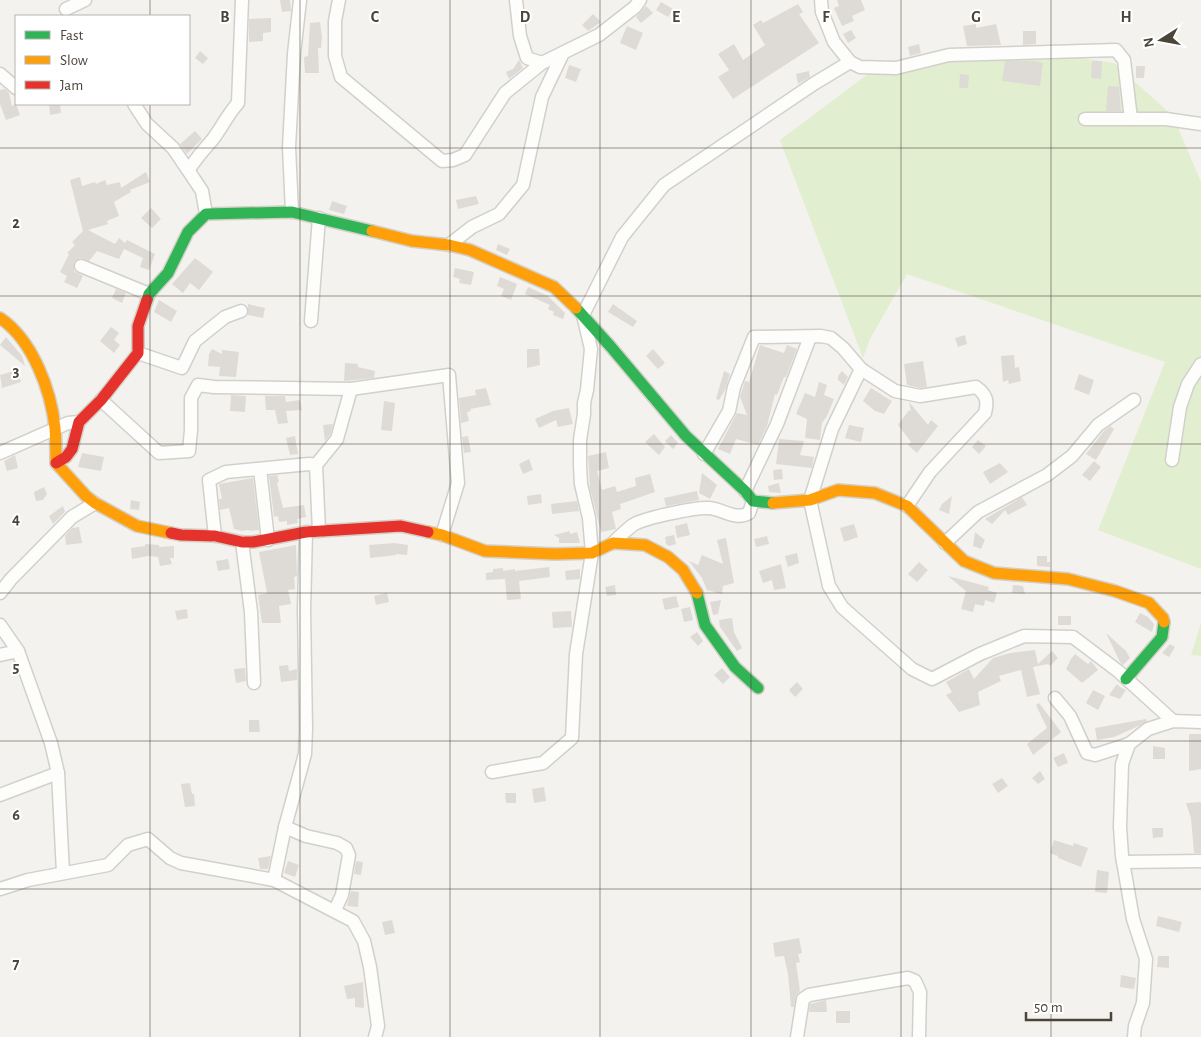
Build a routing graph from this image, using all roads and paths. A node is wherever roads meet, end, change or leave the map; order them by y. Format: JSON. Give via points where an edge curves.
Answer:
{"nodes":[{"id":1,"x":85,"y":0,"type":"edge"},
{"id":2,"x":242,"y":0,"type":"edge"},
{"id":3,"x":300,"y":0,"type":"edge"},
{"id":4,"x":340,"y":0,"type":"edge"},
{"id":5,"x":516,"y":0,"type":"edge"},
{"id":6,"x":821,"y":0,"type":"edge"},
{"id":7,"x":634,"y":2,"type":"edge"},
{"id":8,"x":66,"y":8,"type":"edge"},
{"id":9,"x":563,"y":53,"type":"junction"},
{"id":10,"x":850,"y":62,"type":"junction"},
{"id":11,"x":542,"y":63,"type":"junction"},
{"id":12,"x":0,"y":74,"type":"edge"},
{"id":13,"x":15,"y":87,"type":"edge"},
{"id":14,"x":135,"y":105,"type":"edge"},
{"id":15,"x":1085,"y":119,"type":"dead end"},
{"id":16,"x":1131,"y":119,"type":"junction"},
{"id":17,"x":1201,"y":124,"type":"edge"},
{"id":18,"x":188,"y":170,"type":"junction"},
{"id":19,"x":292,"y":212,"type":"junction"},
{"id":20,"x":206,"y":214,"type":"junction"},
{"id":21,"x":319,"y":218,"type":"junction"},
{"id":22,"x":449,"y":245,"type":"junction"},
{"id":23,"x":81,"y":266,"type":"dead end"},
{"id":24,"x":150,"y":294,"type":"junction"},
{"id":25,"x":241,"y":311,"type":"dead end"},
{"id":26,"x":583,"y":315,"type":"junction"},
{"id":27,"x":0,"y":318,"type":"edge"},
{"id":28,"x":311,"y":321,"type":"dead end"},
{"id":29,"x":810,"y":337,"type":"junction"},
{"id":30,"x":138,"y":353,"type":"junction"},
{"id":31,"x":1201,"y":364,"type":"edge"},
{"id":32,"x":182,"y":368,"type":"junction"},
{"id":33,"x":861,"y":369,"type":"junction"},
{"id":34,"x":198,"y":385,"type":"junction"},
{"id":35,"x":351,"y":389,"type":"junction"},
{"id":36,"x":101,"y":400,"type":"junction"},
{"id":37,"x":1134,"y":400,"type":"dead end"},
{"id":38,"x":79,"y":422,"type":"junction"},
{"id":39,"x":55,"y":430,"type":"junction"},
{"id":40,"x":0,"y":453,"type":"edge"},
{"id":41,"x":704,"y":454,"type":"junction"},
{"id":42,"x":1172,"y":460,"type":"dead end"},
{"id":43,"x":56,"y":463,"type":"junction"},
{"id":44,"x":316,"y":466,"type":"junction"},
{"id":45,"x":260,"y":469,"type":"junction"},
{"id":46,"x":744,"y":490,"type":"junction"},
{"id":47,"x":810,"y":500,"type":"junction"},
{"id":48,"x":753,"y":501,"type":"junction"},
{"id":49,"x":95,"y":503,"type":"junction"},
{"id":50,"x":907,"y":506,"type":"junction"},
{"id":51,"x":312,"y":532,"type":"junction"},
{"id":52,"x":442,"y":535,"type":"junction"},
{"id":53,"x":216,"y":536,"type":"junction"},
{"id":54,"x":268,"y":540,"type":"junction"},
{"id":55,"x":242,"y":542,"type":"junction"},
{"id":56,"x":613,"y":543,"type":"junction"},
{"id":57,"x":945,"y":543,"type":"junction"},
{"id":58,"x":592,"y":553,"type":"junction"},
{"id":59,"x":0,"y":593,"type":"edge"},
{"id":60,"x":0,"y":625,"type":"edge"},
{"id":61,"x":18,"y":651,"type":"junction"},
{"id":62,"x":0,"y":656,"type":"edge"},
{"id":63,"x":1126,"y":679,"type":"junction"},
{"id":64,"x":254,"y":683,"type":"dead end"},
{"id":65,"x":758,"y":688,"type":"dead end"},
{"id":66,"x":1055,"y":698,"type":"dead end"},
{"id":67,"x":1173,"y":721,"type":"junction"},
{"id":68,"x":1201,"y":722,"type":"edge"},
{"id":69,"x":1129,"y":744,"type":"junction"},
{"id":70,"x":492,"y":772,"type":"dead end"},
{"id":71,"x":58,"y":773,"type":"junction"},
{"id":72,"x":0,"y":795,"type":"edge"},
{"id":73,"x":285,"y":826,"type":"junction"},
{"id":74,"x":1201,"y":861,"type":"edge"},
{"id":75,"x":1123,"y":862,"type":"junction"},
{"id":76,"x":63,"y":873,"type":"junction"},
{"id":77,"x":274,"y":880,"type":"junction"},
{"id":78,"x":0,"y":889,"type":"edge"},
{"id":79,"x":335,"y":910,"type":"junction"},
{"id":80,"x":375,"y":1037,"type":"edge"},
{"id":81,"x":797,"y":1037,"type":"edge"},
{"id":82,"x":919,"y":1037,"type":"edge"},
{"id":83,"x":1134,"y":1037,"type":"edge"}],
"edges":[{"from":1,"to":8,"type":"street"},
{"from":2,"to":18,"type":"street","via":[[238,103]]},
{"from":3,"to":19,"type":"street","via":[[288,147]]},
{"from":4,"to":11,"type":"street","via":[[335,21],[335,56],[341,77],[442,161],[465,155],[505,93]]},
{"from":5,"to":11,"type":"street","via":[[520,36],[527,58]]},
{"from":6,"to":10,"type":"street","via":[[822,12],[834,42]]},
{"from":7,"to":9,"type":"street","via":[[600,35]]},
{"from":9,"to":11,"type":"street"},
{"from":9,"to":22,"type":"street","via":[[542,98],[523,185],[499,214],[472,227]]},
{"from":10,"to":16,"type":"street","via":[[860,67],[896,68],[949,55],[1116,50],[1124,60]]},
{"from":10,"to":26,"type":"street","via":[[664,185],[622,237]]},
{"from":12,"to":13,"type":"street"},
{"from":14,"to":18,"type":"street","via":[[147,124],[173,148]]},
{"from":15,"to":16,"type":"street"},
{"from":16,"to":17,"type":"street"},
{"from":18,"to":20,"type":"street","via":[[202,191]]},
{"from":19,"to":20,"type":"street"},
{"from":19,"to":21,"type":"street"},
{"from":20,"to":24,"type":"street","via":[[188,232],[168,272]]},
{"from":21,"to":22,"type":"street","via":[[412,241]]},
{"from":21,"to":28,"type":"street"},
{"from":22,"to":26,"type":"street","via":[[470,250],[554,287]]},
{"from":23,"to":24,"type":"street"},
{"from":24,"to":30,"type":"street","via":[[138,326]]},
{"from":25,"to":32,"type":"street","via":[[225,318],[195,341]]},
{"from":26,"to":41,"type":"street","via":[[668,417]]},
{"from":26,"to":58,"type":"street","via":[[592,350],[580,440],[580,466]]},
{"from":27,"to":39,"type":"street","via":[[31,350],[50,402]]},
{"from":29,"to":33,"type":"street","via":[[831,338]]},
{"from":29,"to":41,"type":"street","via":[[754,337],[734,387],[729,410]]},
{"from":29,"to":46,"type":"street","via":[[777,424]]},
{"from":30,"to":32,"type":"street"},
{"from":30,"to":36,"type":"street"},
{"from":31,"to":42,"type":"street","via":[[1188,384],[1180,407]]},
{"from":32,"to":34,"type":"street"},
{"from":33,"to":47,"type":"street","via":[[832,430]]},
{"from":33,"to":50,"type":"street","via":[[902,393],[920,396],[976,387],[987,399],[985,413],[930,472]]},
{"from":34,"to":35,"type":"street"},
{"from":34,"to":36,"type":"street","via":[[191,398],[189,451],[159,453]]},
{"from":35,"to":44,"type":"street","via":[[337,439]]},
{"from":35,"to":52,"type":"street","via":[[449,375],[458,482]]},
{"from":36,"to":38,"type":"street"},
{"from":37,"to":57,"type":"street","via":[[1098,425],[1072,456],[1047,475],[978,512]]},
{"from":38,"to":39,"type":"street","via":[[68,423]]},
{"from":38,"to":43,"type":"street","via":[[72,449]]},
{"from":39,"to":40,"type":"street"},
{"from":39,"to":43,"type":"street"},
{"from":41,"to":46,"type":"street"},
{"from":43,"to":49,"type":"street"},
{"from":44,"to":45,"type":"street"},
{"from":44,"to":51,"type":"street"},
{"from":45,"to":53,"type":"street","via":[[226,472],[209,480]]},
{"from":45,"to":54,"type":"street"},
{"from":46,"to":48,"type":"street"},
{"from":47,"to":48,"type":"street","via":[[778,504]]},
{"from":47,"to":50,"type":"street","via":[[838,490],[875,493]]},
{"from":47,"to":63,"type":"street","via":[[829,586],[842,607],[912,669],[932,680],[980,654],[1024,636],[1049,635],[1073,637]]},
{"from":48,"to":56,"type":"street","via":[[749,513],[743,516],[709,508],[690,509],[645,520],[634,524]]},
{"from":49,"to":53,"type":"street","via":[[137,526],[180,535]]},
{"from":49,"to":59,"type":"street","via":[[72,517]]},
{"from":50,"to":57,"type":"street"},
{"from":51,"to":52,"type":"street","via":[[401,526]]},
{"from":51,"to":54,"type":"street"},
{"from":51,"to":73,"type":"street","via":[[304,610],[305,754]]},
{"from":52,"to":58,"type":"street","via":[[484,551]]},
{"from":53,"to":55,"type":"street"},
{"from":54,"to":55,"type":"street"},
{"from":55,"to":64,"type":"street","via":[[252,612]]},
{"from":56,"to":58,"type":"street"},
{"from":56,"to":65,"type":"street","via":[[645,545],[668,557],[683,570],[696,590],[705,625],[735,667]]},
{"from":57,"to":63,"type":"street","via":[[964,561],[994,573],[1068,579],[1149,602],[1163,618],[1162,636]]},
{"from":58,"to":70,"type":"street","via":[[576,654],[572,738],[544,763]]},
{"from":60,"to":61,"type":"street"},
{"from":61,"to":62,"type":"street"},
{"from":61,"to":71,"type":"street","via":[[51,742]]},
{"from":63,"to":67,"type":"street"},
{"from":66,"to":69,"type":"street","via":[[1070,716],[1087,753],[1095,755]]},
{"from":67,"to":68,"type":"street"},
{"from":67,"to":69,"type":"street","via":[[1148,728]]},
{"from":69,"to":75,"type":"street","via":[[1122,764],[1120,827]]},
{"from":71,"to":72,"type":"street"},
{"from":71,"to":76,"type":"street"},
{"from":73,"to":77,"type":"street"},
{"from":73,"to":79,"type":"street","via":[[346,848],[349,855],[342,895]]},
{"from":74,"to":75,"type":"street"},
{"from":75,"to":83,"type":"street","via":[[1146,960],[1142,1003]]},
{"from":76,"to":77,"type":"street","via":[[108,865],[128,845],[148,839],[181,863]]},
{"from":76,"to":78,"type":"street"},
{"from":77,"to":79,"type":"street"},
{"from":79,"to":80,"type":"street","via":[[353,921],[364,941],[378,1026]]},
{"from":81,"to":82,"type":"street","via":[[803,999],[809,995],[908,978],[915,981],[920,992]]}]}
